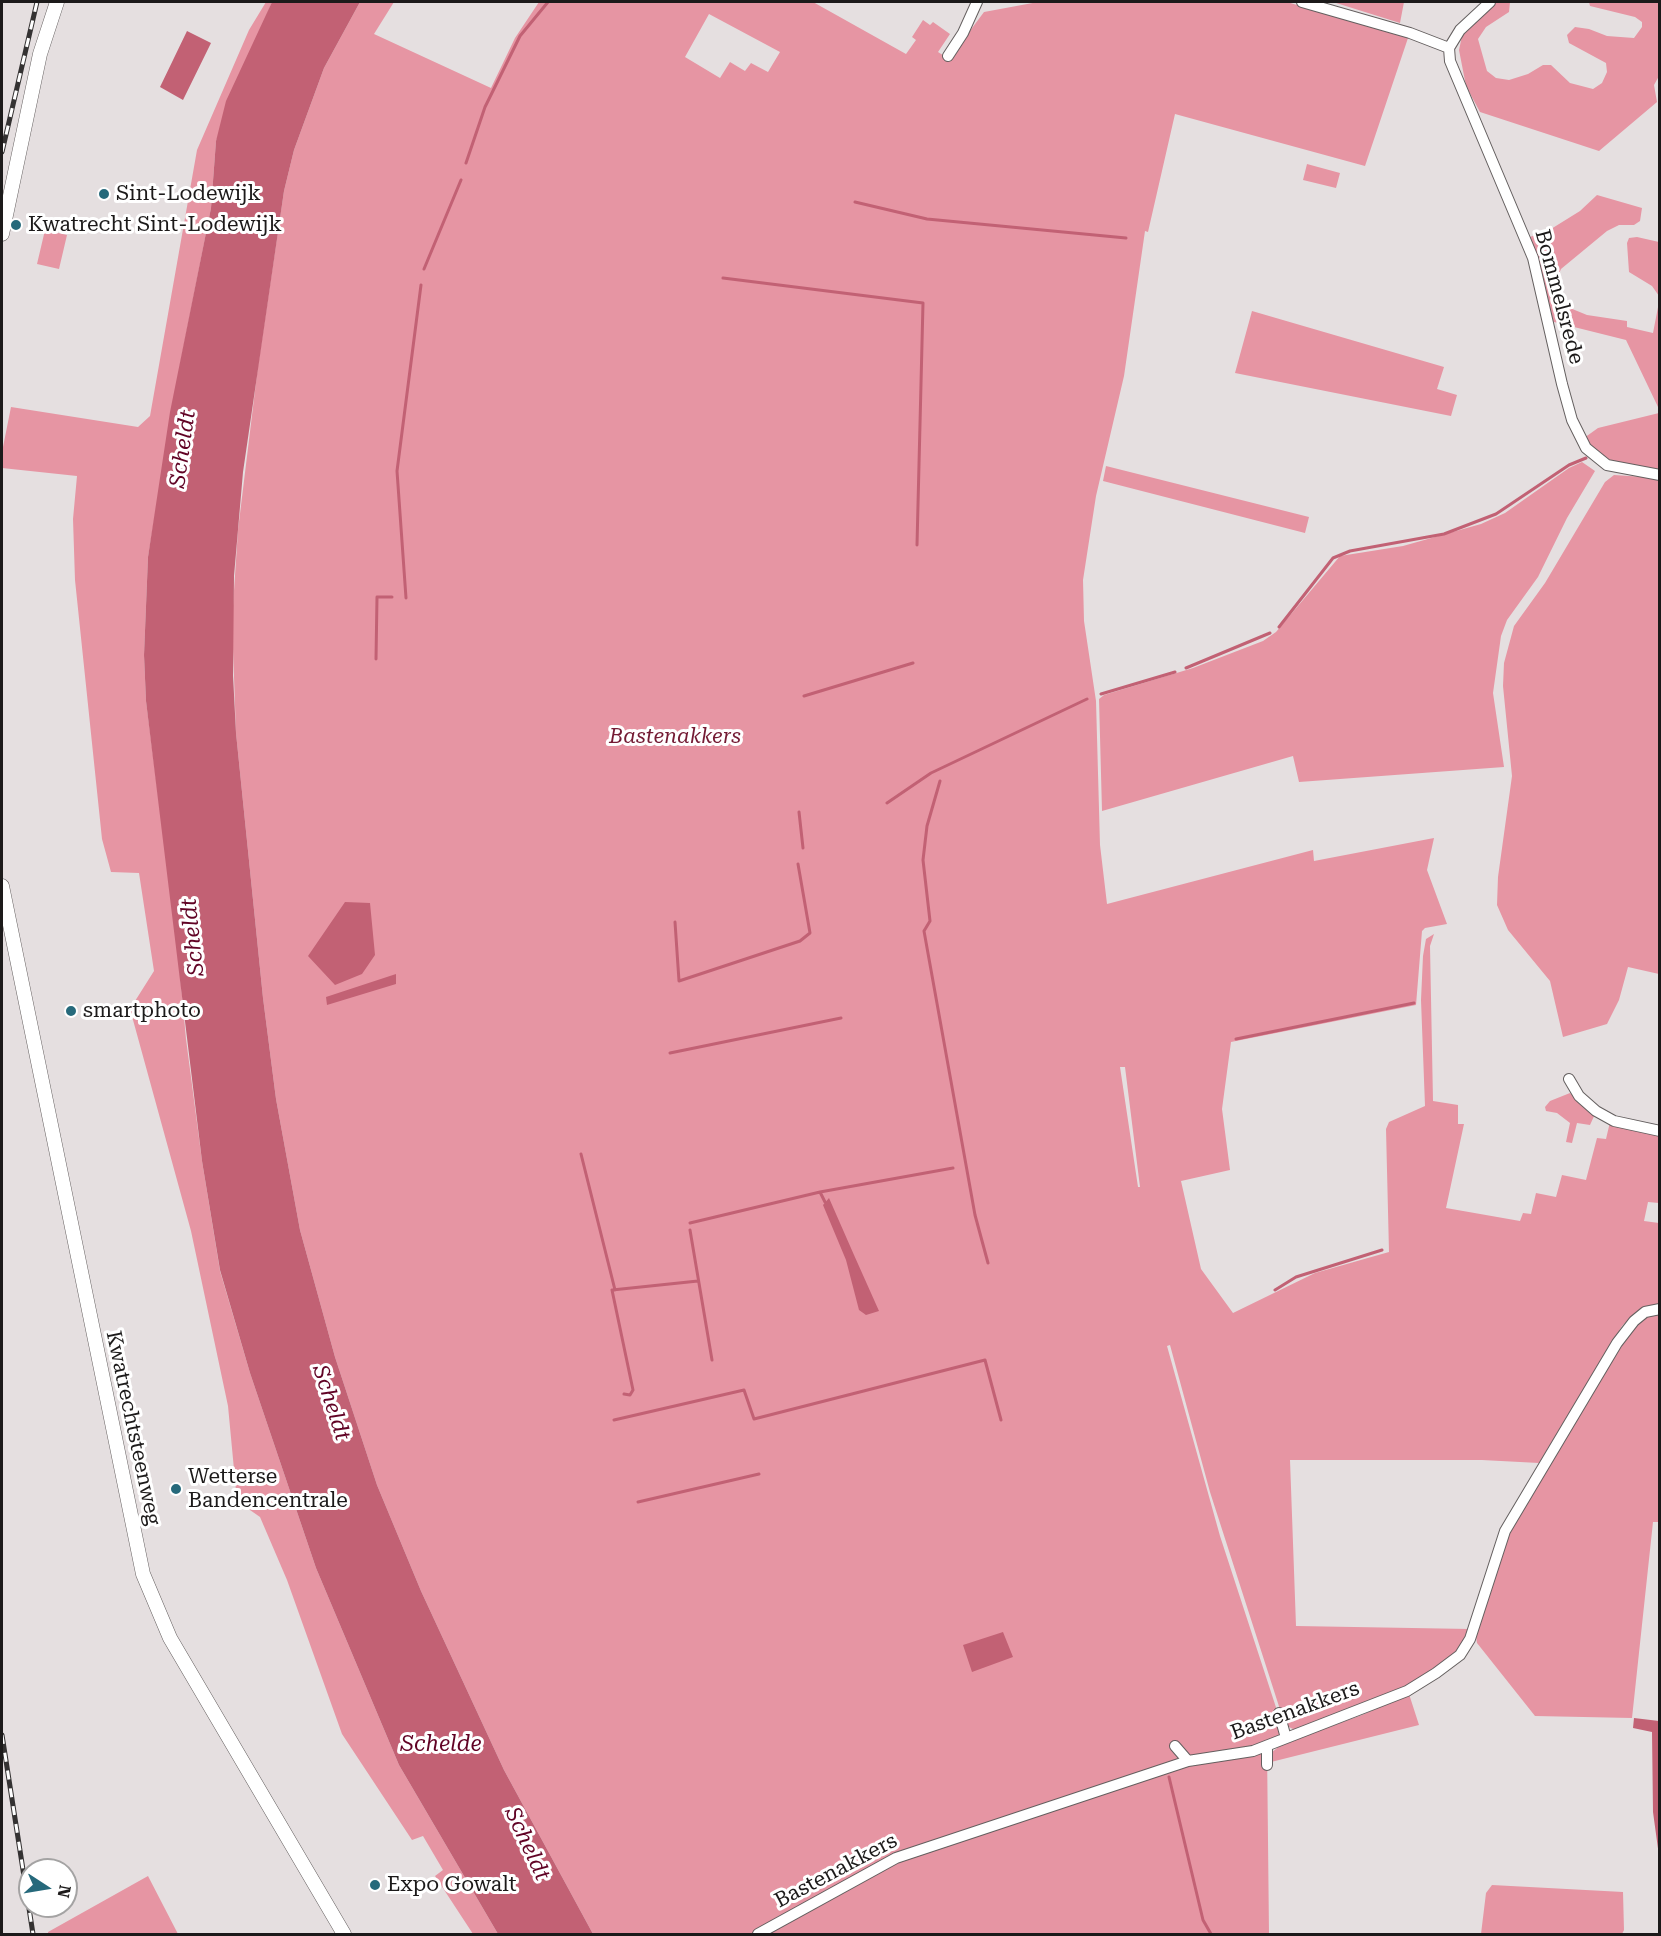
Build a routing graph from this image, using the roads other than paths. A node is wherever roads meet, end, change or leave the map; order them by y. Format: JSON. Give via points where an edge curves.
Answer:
{"nodes":[{"id":1,"x":57,"y":2,"type":"edge"},
{"id":2,"x":977,"y":2,"type":"edge"},
{"id":3,"x":1302,"y":2,"type":"edge"},
{"id":4,"x":1490,"y":2,"type":"edge"},
{"id":5,"x":1449,"y":48,"type":"junction"},
{"id":6,"x":948,"y":56,"type":"dead end"},
{"id":7,"x":2,"y":234,"type":"edge"},
{"id":8,"x":1659,"y":475,"type":"edge"},
{"id":9,"x":2,"y":886,"type":"edge"},
{"id":10,"x":1569,"y":1079,"type":"dead end"},
{"id":11,"x":1659,"y":1131,"type":"edge"},
{"id":12,"x":1659,"y":1309,"type":"edge"},
{"id":13,"x":1279,"y":1713,"type":"dead end"},
{"id":14,"x":1286,"y":1738,"type":"junction"},
{"id":15,"x":1175,"y":1746,"type":"dead end"},
{"id":16,"x":1267,"y":1746,"type":"junction"},
{"id":17,"x":1188,"y":1761,"type":"junction"},
{"id":18,"x":1267,"y":1765,"type":"dead end"},
{"id":19,"x":344,"y":1935,"type":"edge"},
{"id":20,"x":758,"y":1935,"type":"edge"}],
"edges":[{"from":1,"to":7,"type":"street","via":[[40,54]]},
{"from":2,"to":6,"type":"street"},
{"from":3,"to":5,"type":"street"},
{"from":4,"to":5,"type":"street","via":[[1460,30]]},
{"from":5,"to":8,"type":"street","name":"Bommelsrede","via":[[1450,61],[1533,258],[1573,422],[1586,448],[1600,461]]},
{"from":9,"to":19,"type":"street","name":"Kwatrechtsteenweg","via":[[142,1574],[170,1638]]},
{"from":10,"to":11,"type":"street","via":[[1579,1096],[1596,1111],[1614,1121]]},
{"from":12,"to":14,"type":"street","name":"Bastenakkers","via":[[1645,1312],[1617,1343],[1530,1487],[1505,1531],[1470,1639],[1460,1655],[1407,1691]]},
{"from":13,"to":14,"type":"street"},
{"from":14,"to":16,"type":"street","name":"Bastenakkers"},
{"from":15,"to":17,"type":"street"},
{"from":16,"to":17,"type":"street","name":"Bastenakkers"},
{"from":16,"to":18,"type":"street"},
{"from":17,"to":20,"type":"street","name":"Bastenakkers","via":[[896,1858]]}]}
